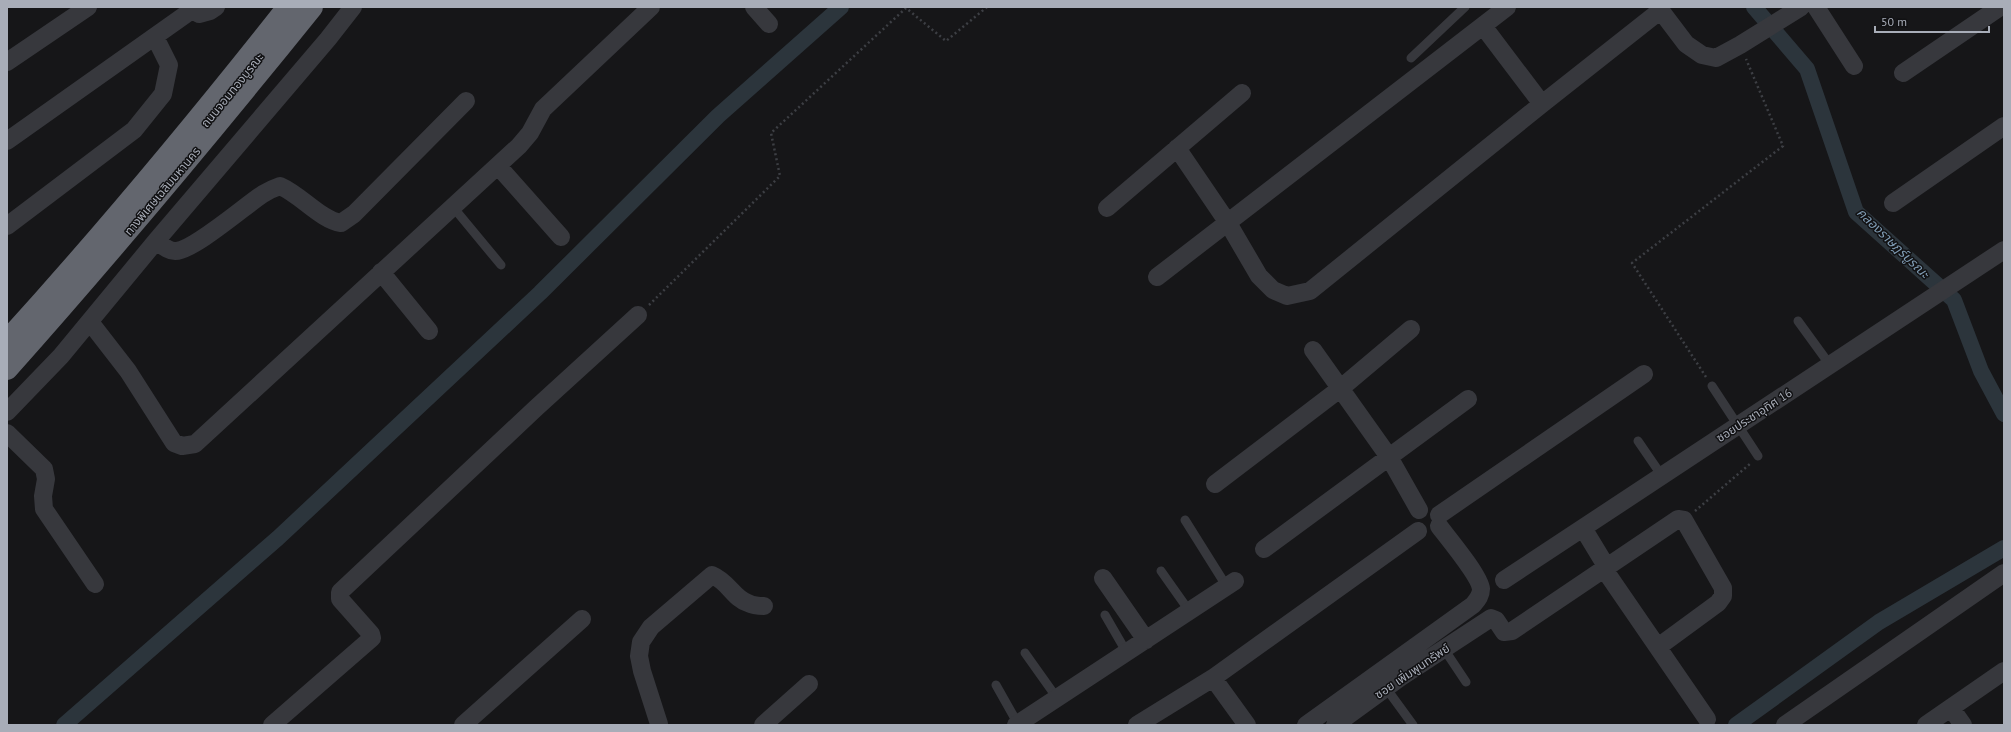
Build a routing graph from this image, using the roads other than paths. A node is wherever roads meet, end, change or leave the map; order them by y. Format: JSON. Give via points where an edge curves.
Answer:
{"nodes":[{"id":1,"x":88,"y":7,"type":"edge"},
{"id":2,"x":216,"y":7,"type":"edge"},
{"id":3,"x":288,"y":7,"type":"edge"},
{"id":4,"x":298,"y":7,"type":"edge"},
{"id":5,"x":312,"y":7,"type":"edge"},
{"id":6,"x":353,"y":7,"type":"edge"},
{"id":7,"x":651,"y":7,"type":"edge"},
{"id":8,"x":754,"y":7,"type":"edge"},
{"id":9,"x":1465,"y":7,"type":"edge"},
{"id":10,"x":1507,"y":7,"type":"edge"},
{"id":11,"x":1801,"y":7,"type":"edge"},
{"id":12,"x":1816,"y":7,"type":"edge"},
{"id":13,"x":2000,"y":7,"type":"edge"},
{"id":14,"x":191,"y":8,"type":"edge"},
{"id":15,"x":1660,"y":9,"type":"edge"},
{"id":16,"x":769,"y":24,"type":"dead end"},
{"id":17,"x":1483,"y":26,"type":"junction"},
{"id":18,"x":155,"y":37,"type":"junction"},
{"id":19,"x":1411,"y":58,"type":"dead end"},
{"id":20,"x":7,"y":62,"type":"edge"},
{"id":21,"x":1854,"y":66,"type":"dead end"},
{"id":22,"x":1903,"y":73,"type":"dead end"},
{"id":23,"x":1242,"y":93,"type":"dead end"},
{"id":24,"x":466,"y":101,"type":"dead end"},
{"id":25,"x":1542,"y":104,"type":"junction"},
{"id":26,"x":2004,"y":126,"type":"edge"},
{"id":27,"x":7,"y":141,"type":"edge"},
{"id":28,"x":1176,"y":148,"type":"junction"},
{"id":29,"x":498,"y":166,"type":"junction"},
{"id":30,"x":1893,"y":203,"type":"dead end"},
{"id":31,"x":452,"y":207,"type":"junction"},
{"id":32,"x":1107,"y":208,"type":"dead end"},
{"id":33,"x":1228,"y":223,"type":"junction"},
{"id":34,"x":7,"y":226,"type":"edge"},
{"id":35,"x":561,"y":237,"type":"dead end"},
{"id":36,"x":156,"y":241,"type":"junction"},
{"id":37,"x":2004,"y":250,"type":"edge"},
{"id":38,"x":501,"y":266,"type":"dead end"},
{"id":39,"x":381,"y":272,"type":"junction"},
{"id":40,"x":1157,"y":277,"type":"dead end"},
{"id":41,"x":638,"y":315,"type":"road end"},
{"id":42,"x":1798,"y":321,"type":"dead end"},
{"id":43,"x":90,"y":322,"type":"junction"},
{"id":44,"x":1411,"y":329,"type":"dead end"},
{"id":45,"x":429,"y":331,"type":"dead end"},
{"id":46,"x":7,"y":341,"type":"edge"},
{"id":47,"x":1312,"y":350,"type":"dead end"},
{"id":48,"x":7,"y":352,"type":"edge"},
{"id":49,"x":1830,"y":365,"type":"junction"},
{"id":50,"x":7,"y":369,"type":"edge"},
{"id":51,"x":1644,"y":374,"type":"dead end"},
{"id":52,"x":1712,"y":386,"type":"road end"},
{"id":53,"x":1341,"y":388,"type":"junction"},
{"id":54,"x":1468,"y":399,"type":"dead end"},
{"id":55,"x":7,"y":412,"type":"edge"},
{"id":56,"x":1738,"y":426,"type":"junction"},
{"id":57,"x":7,"y":433,"type":"edge"},
{"id":58,"x":1638,"y":440,"type":"dead end"},
{"id":59,"x":1758,"y":456,"type":"road end"},
{"id":60,"x":1389,"y":457,"type":"junction"},
{"id":61,"x":1662,"y":476,"type":"junction"},
{"id":62,"x":1215,"y":484,"type":"dead end"},
{"id":63,"x":1419,"y":510,"type":"junction"},
{"id":64,"x":1185,"y":520,"type":"dead end"},
{"id":65,"x":1439,"y":520,"type":"junction"},
{"id":66,"x":1583,"y":528,"type":"junction"},
{"id":67,"x":1418,"y":531,"type":"junction"},
{"id":68,"x":1264,"y":548,"type":"dead end"},
{"id":69,"x":1603,"y":565,"type":"junction"},
{"id":70,"x":1162,"y":571,"type":"dead end"},
{"id":71,"x":2004,"y":573,"type":"edge"},
{"id":72,"x":1102,"y":578,"type":"dead end"},
{"id":73,"x":1504,"y":580,"type":"dead end"},
{"id":74,"x":95,"y":584,"type":"dead end"},
{"id":75,"x":1231,"y":584,"type":"joint"},
{"id":76,"x":764,"y":606,"type":"dead end"},
{"id":77,"x":1190,"y":612,"type":"junction"},
{"id":78,"x":1105,"y":615,"type":"dead end"},
{"id":79,"x":582,"y":619,"type":"dead end"},
{"id":80,"x":1146,"y":640,"type":"junction"},
{"id":81,"x":1658,"y":647,"type":"junction"},
{"id":82,"x":1444,"y":649,"type":"junction"},
{"id":83,"x":1025,"y":653,"type":"dead end"},
{"id":84,"x":1127,"y":653,"type":"junction"},
{"id":85,"x":2004,"y":671,"type":"edge"},
{"id":86,"x":1213,"y":678,"type":"junction"},
{"id":87,"x":1466,"y":682,"type":"dead end"},
{"id":88,"x":808,"y":684,"type":"dead end"},
{"id":89,"x":996,"y":685,"type":"dead end"},
{"id":90,"x":1386,"y":688,"type":"junction"},
{"id":91,"x":1057,"y":698,"type":"junction"},
{"id":92,"x":1951,"y":708,"type":"junction"},
{"id":93,"x":1707,"y":719,"type":"dead end"},
{"id":94,"x":1017,"y":724,"type":"edge"},
{"id":95,"x":272,"y":725,"type":"edge"},
{"id":96,"x":463,"y":725,"type":"edge"},
{"id":97,"x":659,"y":725,"type":"edge"},
{"id":98,"x":763,"y":725,"type":"edge"},
{"id":99,"x":1137,"y":725,"type":"edge"},
{"id":100,"x":1247,"y":725,"type":"edge"},
{"id":101,"x":1306,"y":725,"type":"edge"},
{"id":102,"x":1335,"y":725,"type":"edge"},
{"id":103,"x":1414,"y":725,"type":"edge"},
{"id":104,"x":1785,"y":725,"type":"edge"},
{"id":105,"x":1926,"y":725,"type":"edge"},
{"id":106,"x":1963,"y":725,"type":"edge"}],
"edges":[{"from":1,"to":20,"type":"street"},
{"from":2,"to":14,"type":"street","via":[[200,14]]},
{"from":3,"to":46,"type":"highway","name":"ทางพิเศษเฉลิมมหานคร","via":[[192,127]]},
{"from":4,"to":48,"type":"street","name":"ถนนจอมทองบูรณะ","via":[[165,171]]},
{"from":5,"to":50,"type":"highway","name":"ทางพิเศษเฉลิมมหานคร","via":[[204,141]]},
{"from":6,"to":36,"type":"street"},
{"from":7,"to":29,"type":"street","via":[[543,109],[530,134]]},
{"from":8,"to":16,"type":"street"},
{"from":9,"to":19,"type":"lane"},
{"from":10,"to":17,"type":"street"},
{"from":11,"to":15,"type":"street","via":[[1716,58],[1702,55],[1686,44]]},
{"from":12,"to":21,"type":"street"},
{"from":13,"to":22,"type":"street"},
{"from":14,"to":18,"type":"street"},
{"from":15,"to":25,"type":"street"},
{"from":17,"to":25,"type":"street"},
{"from":17,"to":33,"type":"street"},
{"from":18,"to":27,"type":"street"},
{"from":18,"to":34,"type":"street","via":[[169,65],[163,94],[134,130]]},
{"from":23,"to":28,"type":"street"},
{"from":24,"to":36,"type":"street","via":[[354,214],[341,222],[326,218],[291,191],[280,186],[264,193],[230,220],[186,248],[176,251]]},
{"from":25,"to":33,"type":"street","via":[[1310,292],[1287,296],[1273,290],[1259,276]]},
{"from":26,"to":30,"type":"street"},
{"from":28,"to":32,"type":"street"},
{"from":28,"to":33,"type":"street"},
{"from":29,"to":31,"type":"street"},
{"from":29,"to":35,"type":"street"},
{"from":31,"to":38,"type":"lane"},
{"from":31,"to":39,"type":"street"},
{"from":33,"to":40,"type":"street"},
{"from":36,"to":43,"type":"street"},
{"from":37,"to":49,"type":"street","name":"ซอยประชาอุทิศ 16"},
{"from":39,"to":43,"type":"street","via":[[195,444],[182,446],[174,443],[128,371]]},
{"from":39,"to":45,"type":"street"},
{"from":41,"to":95,"type":"street","via":[[340,592],[340,599],[372,638]]},
{"from":42,"to":49,"type":"lane"},
{"from":43,"to":55,"type":"street","via":[[62,356]]},
{"from":44,"to":53,"type":"street"},
{"from":47,"to":53,"type":"street"},
{"from":49,"to":56,"type":"street","name":"ซอยประชาอุทิศ 16"},
{"from":51,"to":65,"type":"street"},
{"from":52,"to":56,"type":"lane"},
{"from":53,"to":60,"type":"street"},
{"from":53,"to":62,"type":"street"},
{"from":54,"to":60,"type":"street"},
{"from":56,"to":59,"type":"lane"},
{"from":56,"to":61,"type":"street","name":"ซอยประชาอุทิศ 16"},
{"from":57,"to":74,"type":"street","via":[[44,469],[44,509]]},
{"from":58,"to":61,"type":"lane"},
{"from":60,"to":63,"type":"street"},
{"from":60,"to":68,"type":"street"},
{"from":61,"to":66,"type":"street","name":"ซอยประชาอุทิศ 16"},
{"from":63,"to":65,"type":"street","via":[[1430,508]]},
{"from":63,"to":67,"type":"street","via":[[1414,520]]},
{"from":64,"to":75,"type":"lane"},
{"from":65,"to":67,"type":"street","via":[[1430,533]]},
{"from":65,"to":101,"type":"street","via":[[1477,577],[1481,588],[1480,597]]},
{"from":66,"to":69,"type":"street"},
{"from":66,"to":73,"type":"street","name":"ซอยประชาอุทิศ 16"},
{"from":67,"to":86,"type":"street"},
{"from":69,"to":81,"type":"street"},
{"from":69,"to":81,"type":"street","via":[[1678,520],[1684,520],[1723,588],[1723,596],[1718,603]]},
{"from":69,"to":82,"type":"street","name":"ซอย เพิ่มพูนทรัพย์","via":[[1512,631],[1504,632],[1496,620],[1491,618]]},
{"from":70,"to":77,"type":"lane"},
{"from":71,"to":104,"type":"street"},
{"from":72,"to":80,"type":"street"},
{"from":75,"to":77,"type":"street"},
{"from":76,"to":97,"type":"street","via":[[747,603],[739,598],[723,579],[712,575],[651,627],[641,642],[639,656]]},
{"from":77,"to":80,"type":"street"},
{"from":78,"to":84,"type":"lane"},
{"from":79,"to":96,"type":"street"},
{"from":80,"to":84,"type":"street"},
{"from":81,"to":93,"type":"street"},
{"from":82,"to":87,"type":"lane"},
{"from":82,"to":90,"type":"street","name":"ซอย เพิ่มพูนทรัพย์"},
{"from":83,"to":91,"type":"lane"},
{"from":84,"to":91,"type":"street"},
{"from":85,"to":92,"type":"street"},
{"from":86,"to":99,"type":"street"},
{"from":86,"to":100,"type":"street"},
{"from":88,"to":98,"type":"street"},
{"from":89,"to":94,"type":"lane"},
{"from":90,"to":102,"type":"street","name":"ซอย เพิ่มพูนทรัพย์"},
{"from":90,"to":103,"type":"lane"},
{"from":91,"to":94,"type":"street"},
{"from":92,"to":105,"type":"street"},
{"from":92,"to":106,"type":"street"}]}
